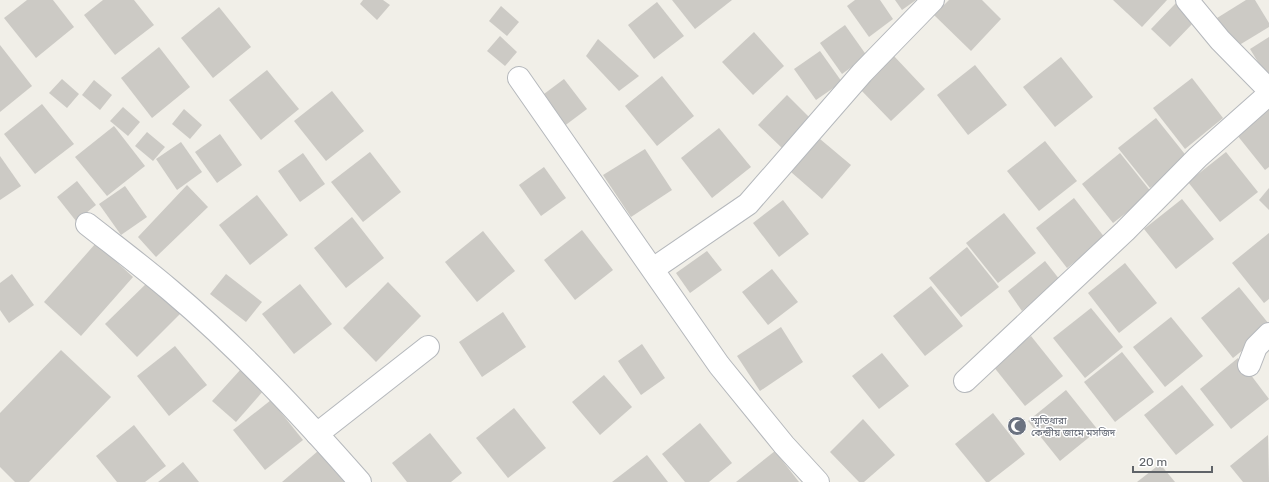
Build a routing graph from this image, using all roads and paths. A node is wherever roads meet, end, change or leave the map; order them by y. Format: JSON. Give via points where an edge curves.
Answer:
{"nodes":[{"id":1,"x":933,"y":0,"type":"edge"},
{"id":2,"x":1187,"y":0,"type":"edge"},
{"id":3,"x":519,"y":78,"type":"dead end"},
{"id":4,"x":1269,"y":90,"type":"edge"},
{"id":5,"x":1269,"y":94,"type":"edge"},
{"id":6,"x":87,"y":224,"type":"dead end"},
{"id":7,"x":653,"y":269,"type":"junction"},
{"id":8,"x":1269,"y":334,"type":"edge"},
{"id":9,"x":428,"y":347,"type":"dead end"},
{"id":10,"x":1249,"y":365,"type":"dead end"},
{"id":11,"x":965,"y":381,"type":"dead end"},
{"id":12,"x":317,"y":434,"type":"junction"},
{"id":13,"x":360,"y":482,"type":"edge"},
{"id":14,"x":818,"y":482,"type":"edge"}],
"edges":[{"from":1,"to":7,"type":"street","via":[[862,74],[748,204]]},
{"from":2,"to":4,"type":"street","via":[[1220,40]]},
{"from":3,"to":7,"type":"street"},
{"from":5,"to":11,"type":"street","via":[[1198,157],[1125,231]]},
{"from":6,"to":12,"type":"street","via":[[171,290],[243,356]]},
{"from":7,"to":14,"type":"street","via":[[719,364],[784,446]]},
{"from":8,"to":10,"type":"street","via":[[1256,347]]},
{"from":9,"to":12,"type":"street"},
{"from":12,"to":13,"type":"street"}]}
